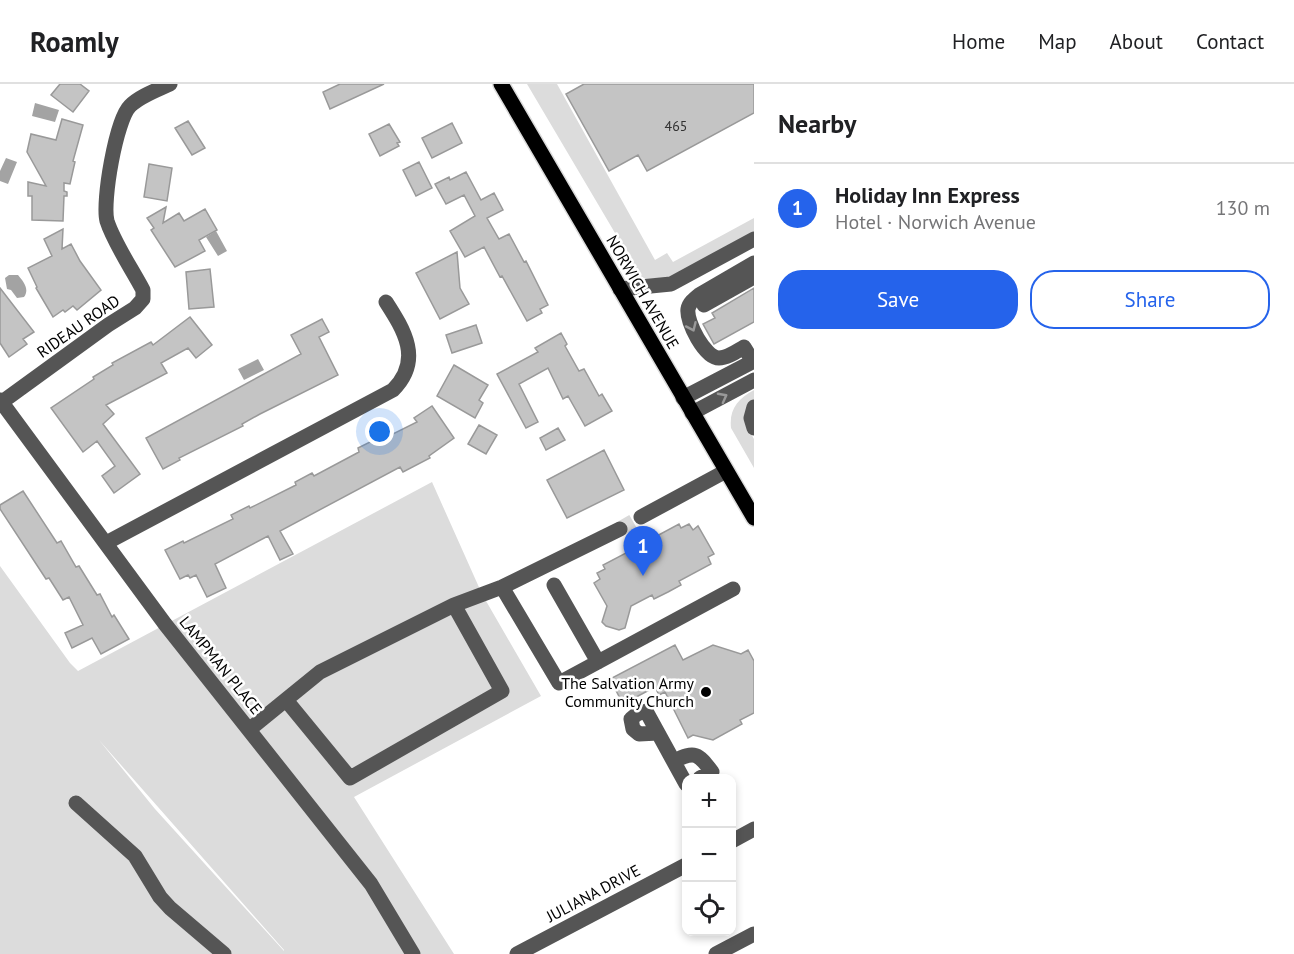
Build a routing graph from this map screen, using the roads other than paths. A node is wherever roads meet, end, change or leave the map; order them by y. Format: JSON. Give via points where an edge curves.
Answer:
{"nodes":[{"id":1,"x":170,"y":84,"type":"edge"},
{"id":2,"x":501,"y":84,"type":"edge"},
{"id":3,"x":754,"y":239,"type":"edge"},
{"id":4,"x":754,"y":263,"type":"edge"},
{"id":5,"x":754,"y":277,"type":"edge"},
{"id":6,"x":620,"y":289,"type":"junction"},
{"id":7,"x":386,"y":302,"type":"dead end"},
{"id":8,"x":705,"y":305,"type":"dead end"},
{"id":9,"x":749,"y":344,"type":"edge"},
{"id":10,"x":753,"y":362,"type":"edge"},
{"id":11,"x":754,"y":380,"type":"edge"},
{"id":12,"x":683,"y":398,"type":"junction"},
{"id":13,"x":1,"y":401,"type":"edge"},
{"id":14,"x":754,"y":407,"type":"edge"},
{"id":15,"x":692,"y":414,"type":"junction"},
{"id":16,"x":754,"y":428,"type":"edge"},
{"id":17,"x":726,"y":471,"type":"junction"},
{"id":18,"x":641,"y":517,"type":"tunnel mouth"},
{"id":19,"x":754,"y":518,"type":"edge"},
{"id":20,"x":620,"y":529,"type":"tunnel mouth"},
{"id":21,"x":106,"y":543,"type":"junction"},
{"id":22,"x":554,"y":585,"type":"dead end"},
{"id":23,"x":502,"y":587,"type":"junction"},
{"id":24,"x":733,"y":589,"type":"dead end"},
{"id":25,"x":454,"y":605,"type":"junction"},
{"id":26,"x":598,"y":662,"type":"junction"},
{"id":27,"x":286,"y":700,"type":"junction"},
{"id":28,"x":250,"y":729,"type":"junction"},
{"id":29,"x":658,"y":733,"type":"dead end"},
{"id":30,"x":674,"y":761,"type":"junction"},
{"id":31,"x":708,"y":774,"type":"edge"},
{"id":32,"x":682,"y":775,"type":"edge"},
{"id":33,"x":76,"y":803,"type":"dead end"},
{"id":34,"x":754,"y":829,"type":"edge"},
{"id":35,"x":736,"y":839,"type":"edge"},
{"id":36,"x":682,"y":868,"type":"edge"},
{"id":37,"x":754,"y":934,"type":"edge"},
{"id":38,"x":721,"y":953,"type":"edge"},
{"id":39,"x":224,"y":954,"type":"edge"},
{"id":40,"x":413,"y":954,"type":"edge"},
{"id":41,"x":517,"y":954,"type":"edge"}],
"edges":[{"from":1,"to":13,"type":"street","name":"RIDEAU ROAD","via":[[141,98],[124,113],[107,188],[107,220],[143,290],[143,299]]},
{"from":2,"to":6,"type":"main road","name":"NORWICH AVENUE"},
{"from":3,"to":6,"type":"street","via":[[671,284]]},
{"from":4,"to":9,"type":"street","one_way":true,"via":[[693,299],[688,310],[689,323],[715,358]]},
{"from":5,"to":8,"type":"street"},
{"from":6,"to":12,"type":"main road","name":"NORWICH AVENUE"},
{"from":7,"to":21,"type":"street","via":[[405,332],[409,349],[406,371],[393,390]]},
{"from":9,"to":10,"type":"street"},
{"from":10,"to":12,"type":"street"},
{"from":15,"to":11,"type":"street","one_way":true},
{"from":12,"to":15,"type":"main road","name":"NORWICH AVENUE"},
{"from":13,"to":21,"type":"street","name":"LAMPMAN PLACE"},
{"from":14,"to":16,"type":"street"},
{"from":15,"to":17,"type":"main road","name":"NORWICH AVENUE"},
{"from":17,"to":18,"type":"street"},
{"from":17,"to":19,"type":"main road","name":"NORWICH AVENUE"},
{"from":20,"to":23,"type":"street"},
{"from":21,"to":28,"type":"street","name":"LAMPMAN PLACE"},
{"from":22,"to":26,"type":"street"},
{"from":23,"to":25,"type":"street"},
{"from":23,"to":26,"type":"street","via":[[559,682]]},
{"from":24,"to":26,"type":"street"},
{"from":25,"to":27,"type":"street","via":[[320,672]]},
{"from":25,"to":27,"type":"street","via":[[502,691],[350,778]]},
{"from":27,"to":28,"type":"street"},
{"from":28,"to":40,"type":"street","name":"LAMPMAN PLACE","via":[[371,884]]},
{"from":29,"to":30,"type":"street"},
{"from":30,"to":31,"type":"street","via":[[689,754],[698,756],[712,772]]},
{"from":30,"to":32,"type":"street"},
{"from":33,"to":39,"type":"street","via":[[135,856],[170,909]]},
{"from":34,"to":35,"type":"street"},
{"from":36,"to":41,"type":"street","name":"JULIANA DRIVE"},
{"from":37,"to":38,"type":"street"}]}
